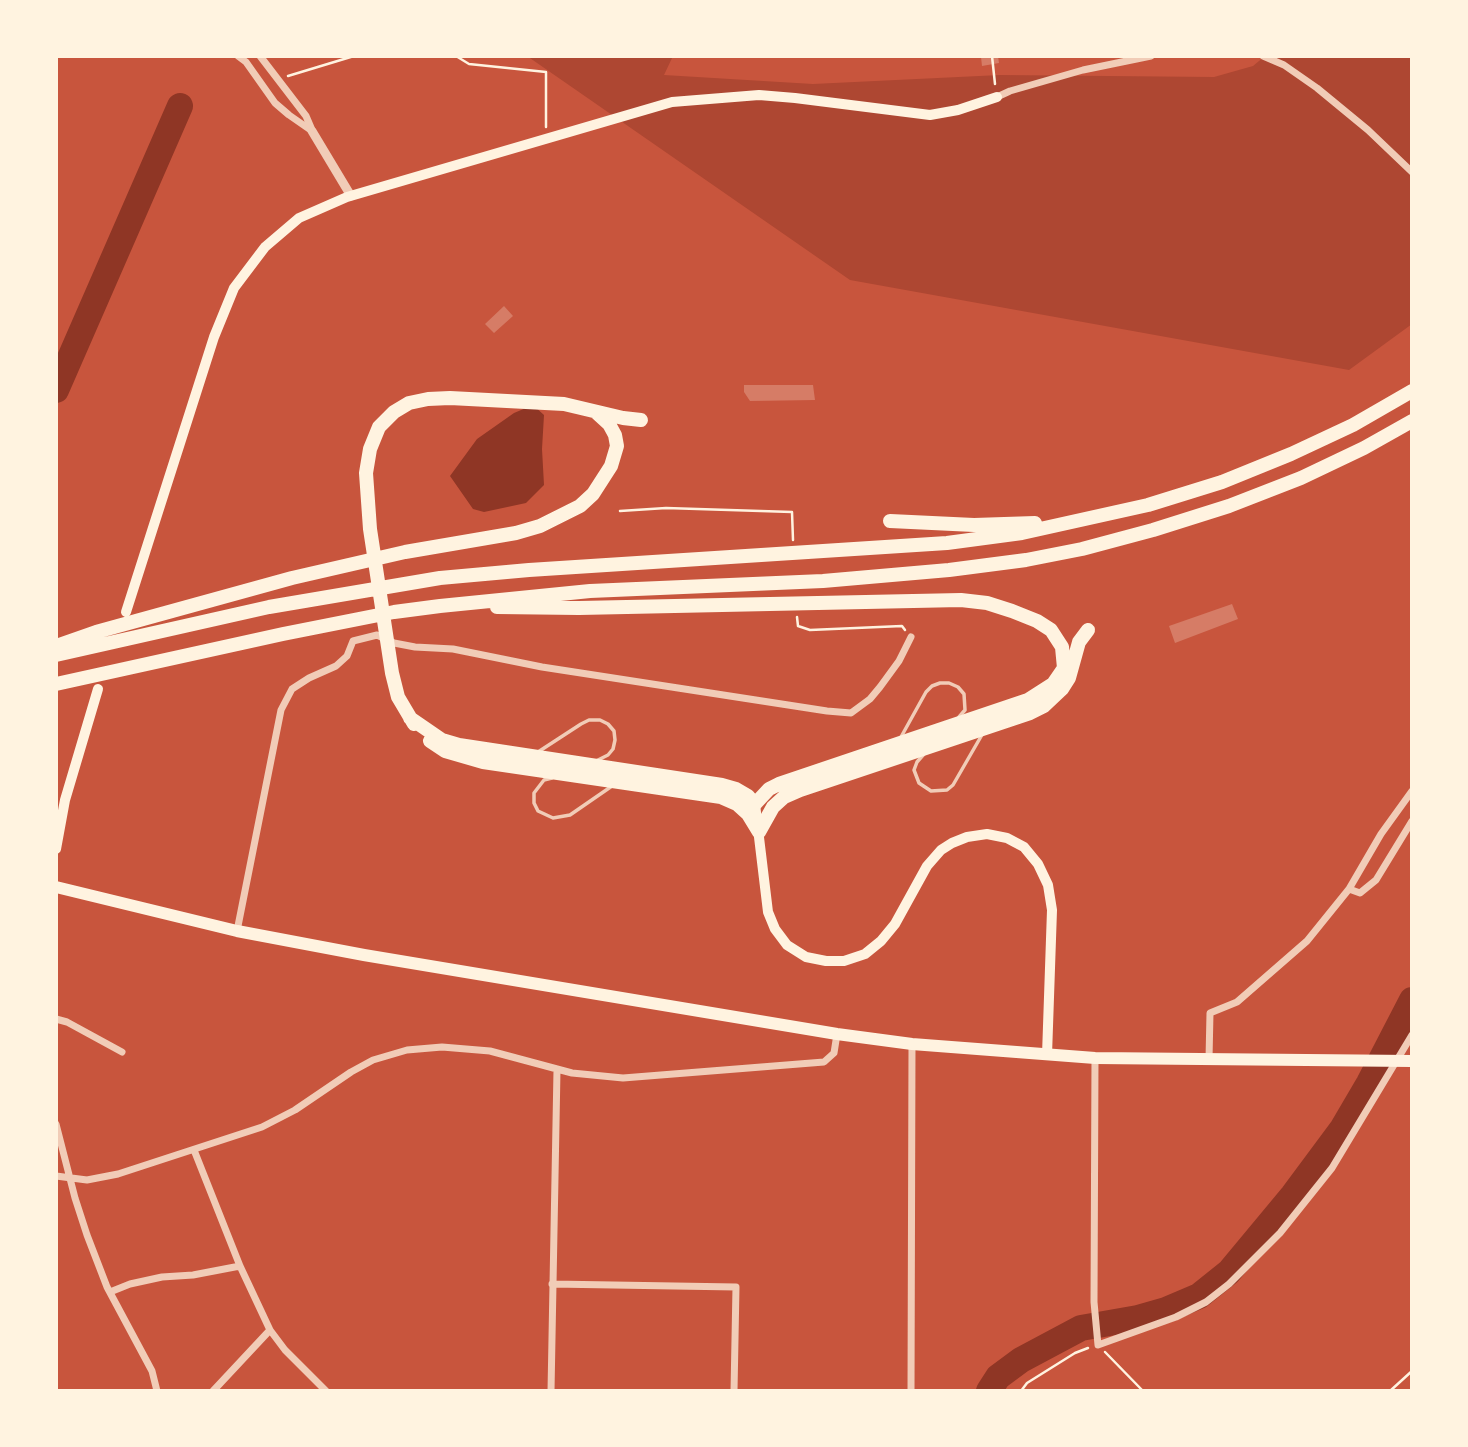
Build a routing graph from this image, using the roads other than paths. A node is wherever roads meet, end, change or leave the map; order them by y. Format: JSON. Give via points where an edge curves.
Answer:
{"nodes":[{"id":1,"x":238,"y":56,"type":"edge"},
{"id":2,"x":260,"y":56,"type":"edge"},
{"id":3,"x":1151,"y":56,"type":"edge"},
{"id":4,"x":1263,"y":56,"type":"edge"},
{"id":5,"x":997,"y":97,"type":"joint"},
{"id":6,"x":312,"y":131,"type":"junction"},
{"id":7,"x":1412,"y":172,"type":"edge"},
{"id":8,"x":351,"y":196,"type":"junction"},
{"id":9,"x":1412,"y":391,"type":"edge"},
{"id":10,"x":597,"y":413,"type":"junction"},
{"id":11,"x":641,"y":420,"type":"dead end"},
{"id":12,"x":1412,"y":421,"type":"edge"},
{"id":13,"x":890,"y":521,"type":"dead end"},
{"id":14,"x":1078,"y":522,"type":"junction"},
{"id":15,"x":440,"y":606,"type":"junction"},
{"id":16,"x":126,"y":611,"type":"dead end"},
{"id":17,"x":1088,"y":630,"type":"dead end"},
{"id":18,"x":911,"y":637,"type":"road end"},
{"id":19,"x":56,"y":646,"type":"edge"},
{"id":20,"x":56,"y":655,"type":"edge"},
{"id":21,"x":56,"y":684,"type":"edge"},
{"id":22,"x":97,"y":689,"type":"dead end"},
{"id":23,"x":994,"y":712,"type":"junction"},
{"id":24,"x":410,"y":718,"type":"junction"},
{"id":25,"x":951,"y":727,"type":"junction"},
{"id":26,"x":985,"y":729,"type":"junction"},
{"id":27,"x":897,"y":745,"type":"junction"},
{"id":28,"x":930,"y":747,"type":"junction"},
{"id":29,"x":532,"y":756,"type":"junction"},
{"id":30,"x":890,"y":760,"type":"junction"},
{"id":31,"x":588,"y":765,"type":"junction"},
{"id":32,"x":516,"y":766,"type":"junction"},
{"id":33,"x":632,"y":772,"type":"junction"},
{"id":34,"x":564,"y":774,"type":"junction"},
{"id":35,"x":617,"y":782,"type":"junction"},
{"id":36,"x":1412,"y":791,"type":"edge"},
{"id":37,"x":755,"y":804,"type":"junction"},
{"id":38,"x":1412,"y":821,"type":"edge"},
{"id":39,"x":759,"y":832,"type":"junction"},
{"id":40,"x":56,"y":849,"type":"edge"},
{"id":41,"x":56,"y":887,"type":"edge"},
{"id":42,"x":1349,"y":889,"type":"junction"},
{"id":43,"x":237,"y":931,"type":"junction"},
{"id":44,"x":56,"y":1019,"type":"edge"},
{"id":45,"x":837,"y":1034,"type":"junction"},
{"id":46,"x":1412,"y":1035,"type":"edge"},
{"id":47,"x":912,"y":1044,"type":"junction"},
{"id":48,"x":122,"y":1052,"type":"dead end"},
{"id":49,"x":1047,"y":1055,"type":"junction"},
{"id":50,"x":1095,"y":1058,"type":"junction"},
{"id":51,"x":1209,"y":1059,"type":"junction"},
{"id":52,"x":1412,"y":1060,"type":"edge"},
{"id":53,"x":1394,"y":1061,"type":"junction"},
{"id":54,"x":557,"y":1070,"type":"junction"},
{"id":55,"x":56,"y":1124,"type":"edge"},
{"id":56,"x":194,"y":1150,"type":"junction"},
{"id":57,"x":56,"y":1176,"type":"edge"},
{"id":58,"x":70,"y":1179,"type":"junction"},
{"id":59,"x":240,"y":1266,"type":"junction"},
{"id":60,"x":552,"y":1284,"type":"junction"},
{"id":61,"x":110,"y":1292,"type":"junction"},
{"id":62,"x":270,"y":1331,"type":"junction"},
{"id":63,"x":157,"y":1391,"type":"edge"},
{"id":64,"x":213,"y":1391,"type":"edge"},
{"id":65,"x":326,"y":1391,"type":"edge"},
{"id":66,"x":551,"y":1391,"type":"edge"},
{"id":67,"x":734,"y":1391,"type":"edge"},
{"id":68,"x":911,"y":1391,"type":"edge"}],
"edges":[{"from":1,"to":6,"type":"street","via":[[275,103]]},
{"from":2,"to":6,"type":"street","via":[[306,116]]},
{"from":3,"to":5,"type":"street","via":[[1083,70]]},
{"from":4,"to":7,"type":"street","via":[[1317,88]]},
{"from":5,"to":8,"type":"main road","via":[[930,115],[759,96],[672,102]]},
{"from":6,"to":8,"type":"street"},
{"from":8,"to":16,"type":"main road","via":[[299,218],[265,247],[234,288]]},
{"from":9,"to":14,"type":"highway","via":[[1353,425],[1222,482]]},
{"from":10,"to":11,"type":"highway"},
{"from":10,"to":19,"type":"highway","via":[[609,424],[617,446],[604,481],[587,500],[540,526],[304,575]]},
{"from":10,"to":24,"type":"highway","via":[[564,404],[428,399],[394,412],[379,427],[366,473],[370,530],[398,696]]},
{"from":12,"to":15,"type":"highway","via":[[1301,478],[1229,506],[1141,534],[1026,560],[823,581],[590,592]]},
{"from":13,"to":14,"type":"highway","via":[[974,525]]},
{"from":14,"to":20,"type":"highway","via":[[947,543],[440,578],[269,607]]},
{"from":15,"to":21,"type":"highway","via":[[283,634]]},
{"from":15,"to":23,"type":"highway","via":[[987,603],[1037,621],[1051,631],[1065,658],[1053,684],[1028,700]]},
{"from":17,"to":26,"type":"highway","via":[[1079,642],[1069,678],[1052,700]]},
{"from":18,"to":43,"type":"street","via":[[880,687],[851,713],[542,667],[453,649],[415,647],[377,635],[353,641],[336,666],[292,689],[281,710]]},
{"from":22,"to":40,"type":"main road"},
{"from":23,"to":25,"type":"highway"},
{"from":23,"to":26,"type":"lane"},
{"from":24,"to":29,"type":"highway","via":[[442,740]]},
{"from":24,"to":32,"type":"highway","via":[[422,736],[445,751]]},
{"from":25,"to":27,"type":"highway"},
{"from":25,"to":27,"type":"lane","via":[[966,702],[958,687],[940,683],[926,692]]},
{"from":26,"to":28,"type":"highway"},
{"from":26,"to":28,"type":"lane","via":[[947,790],[931,791],[916,778],[917,762]]},
{"from":27,"to":30,"type":"lane"},
{"from":27,"to":37,"type":"highway","via":[[779,784]]},
{"from":28,"to":30,"type":"highway"},
{"from":29,"to":31,"type":"highway"},
{"from":29,"to":31,"type":"lane","via":[[581,724],[600,720],[614,731],[614,749]]},
{"from":29,"to":32,"type":"lane"},
{"from":30,"to":39,"type":"highway","via":[[784,797]]},
{"from":31,"to":33,"type":"highway"},
{"from":32,"to":34,"type":"highway"},
{"from":33,"to":35,"type":"lane"},
{"from":33,"to":37,"type":"highway","via":[[722,785],[736,789]]},
{"from":34,"to":35,"type":"highway"},
{"from":34,"to":35,"type":"lane","via":[[544,780],[534,793],[534,803],[544,816],[570,815]]},
{"from":35,"to":39,"type":"highway","via":[[721,797],[748,814]]},
{"from":36,"to":42,"type":"street"},
{"from":37,"to":39,"type":"main road"},
{"from":38,"to":42,"type":"street","via":[[1376,880],[1360,893]]},
{"from":39,"to":49,"type":"main road","via":[[768,912],[775,929],[787,945],[806,957],[826,961],[865,954],[881,941],[927,866],[952,843],[987,834],[1024,847],[1048,886],[1052,910]]},
{"from":41,"to":43,"type":"highway"},
{"from":42,"to":51,"type":"street","via":[[1307,941],[1273,973],[1237,1002],[1210,1013]]},
{"from":43,"to":45,"type":"highway"},
{"from":44,"to":48,"type":"street"},
{"from":45,"to":47,"type":"highway"},
{"from":45,"to":54,"type":"street","via":[[834,1053],[811,1065],[623,1078]]},
{"from":46,"to":53,"type":"street"},
{"from":47,"to":49,"type":"highway"},
{"from":47,"to":68,"type":"street"},
{"from":49,"to":50,"type":"highway"},
{"from":50,"to":51,"type":"highway"},
{"from":50,"to":53,"type":"street","via":[[1094,1302],[1098,1345],[1176,1317],[1229,1284],[1280,1233],[1332,1168]]},
{"from":51,"to":53,"type":"highway"},
{"from":52,"to":53,"type":"highway"},
{"from":54,"to":56,"type":"street","via":[[465,1048],[407,1050],[373,1060],[262,1127]]},
{"from":54,"to":60,"type":"street"},
{"from":55,"to":58,"type":"street"},
{"from":56,"to":58,"type":"street","via":[[118,1174]]},
{"from":56,"to":59,"type":"street"},
{"from":57,"to":58,"type":"street"},
{"from":58,"to":61,"type":"street"},
{"from":59,"to":61,"type":"street","via":[[162,1277]]},
{"from":59,"to":62,"type":"street"},
{"from":60,"to":66,"type":"street"},
{"from":60,"to":67,"type":"street","via":[[736,1287]]},
{"from":61,"to":63,"type":"street","via":[[139,1343]]},
{"from":62,"to":64,"type":"street"},
{"from":62,"to":65,"type":"street"}]}
